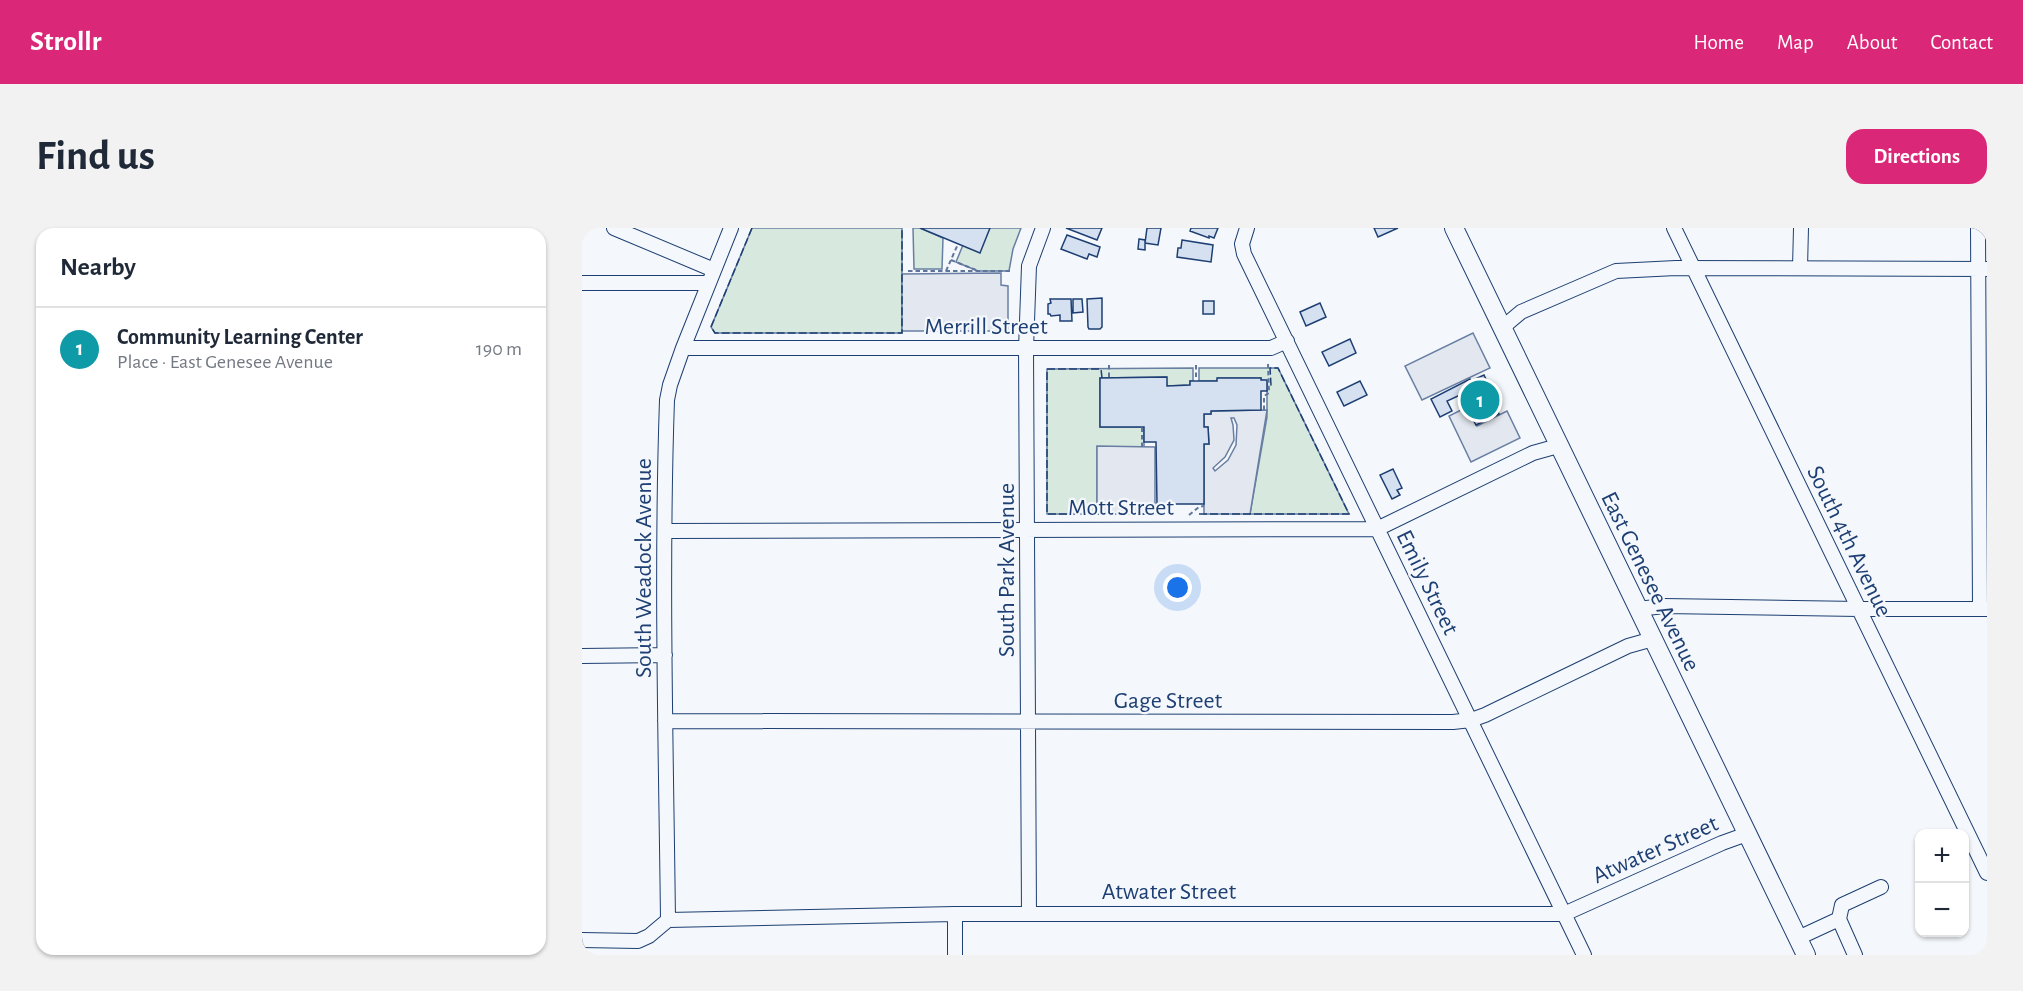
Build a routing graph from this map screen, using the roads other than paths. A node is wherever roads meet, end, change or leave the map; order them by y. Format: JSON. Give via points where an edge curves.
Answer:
{"nodes":[{"id":1,"x":614,"y":228,"type":"edge"},
{"id":2,"x":731,"y":228,"type":"edge"},
{"id":3,"x":1043,"y":228,"type":"edge"},
{"id":4,"x":1247,"y":228,"type":"edge"},
{"id":5,"x":1454,"y":228,"type":"edge"},
{"id":6,"x":1674,"y":228,"type":"edge"},
{"id":7,"x":1801,"y":228,"type":"edge"},
{"id":8,"x":1978,"y":228,"type":"edge"},
{"id":9,"x":1694,"y":268,"type":"junction"},
{"id":10,"x":1800,"y":268,"type":"junction"},
{"id":11,"x":1983,"y":269,"type":"edge"},
{"id":12,"x":714,"y":270,"type":"junction"},
{"id":13,"x":582,"y":282,"type":"edge"},
{"id":14,"x":708,"y":284,"type":"junction"},
{"id":15,"x":1502,"y":327,"type":"junction"},
{"id":16,"x":1287,"y":341,"type":"junction"},
{"id":17,"x":683,"y":348,"type":"junction"},
{"id":18,"x":1026,"y":349,"type":"junction"},
{"id":19,"x":1558,"y":446,"type":"junction"},
{"id":20,"x":1377,"y":529,"type":"junction"},
{"id":21,"x":1028,"y":530,"type":"junction"},
{"id":22,"x":665,"y":531,"type":"junction"},
{"id":23,"x":1638,"y":609,"type":"junction"},
{"id":24,"x":1858,"y":609,"type":"junction"},
{"id":25,"x":1983,"y":609,"type":"edge"},
{"id":26,"x":1653,"y":639,"type":"junction"},
{"id":27,"x":665,"y":655,"type":"junction"},
{"id":28,"x":582,"y":656,"type":"edge"},
{"id":29,"x":1471,"y":720,"type":"junction"},
{"id":30,"x":665,"y":721,"type":"junction"},
{"id":31,"x":1029,"y":722,"type":"junction"},
{"id":32,"x":1747,"y":834,"type":"junction"},
{"id":33,"x":1987,"y":873,"type":"edge"},
{"id":34,"x":1881,"y":887,"type":"dead end"},
{"id":35,"x":955,"y":914,"type":"junction"},
{"id":36,"x":1029,"y":914,"type":"junction"},
{"id":37,"x":1564,"y":914,"type":"junction"},
{"id":38,"x":1839,"y":919,"type":"junction"},
{"id":39,"x":668,"y":920,"type":"junction"},
{"id":40,"x":1798,"y":938,"type":"junction"},
{"id":41,"x":582,"y":940,"type":"edge"},
{"id":42,"x":955,"y":955,"type":"edge"},
{"id":43,"x":1584,"y":955,"type":"edge"},
{"id":44,"x":1806,"y":955,"type":"edge"},
{"id":45,"x":1855,"y":955,"type":"edge"}],
"edges":[{"from":1,"to":12,"type":"street"},
{"from":2,"to":12,"type":"street","name":"South Weadock Avenue"},
{"from":3,"to":18,"type":"street","name":"South Park Avenue","via":[[1029,266]]},
{"from":4,"to":16,"type":"street","name":"Emily Street","via":[[1242,244],[1244,254]]},
{"from":5,"to":15,"type":"main road","name":"East Genesee Avenue"},
{"from":6,"to":9,"type":"street","name":"South 4th Avenue"},
{"from":7,"to":10,"type":"street"},
{"from":8,"to":11,"type":"street","via":[[1977,253]]},
{"from":9,"to":10,"type":"street"},
{"from":9,"to":15,"type":"street","via":[[1616,270],[1521,312]]},
{"from":9,"to":24,"type":"street","name":"South 4th Avenue"},
{"from":10,"to":11,"type":"street"},
{"from":11,"to":25,"type":"street"},
{"from":12,"to":14,"type":"street","name":"South Weadock Avenue"},
{"from":13,"to":14,"type":"street"},
{"from":14,"to":17,"type":"street","name":"South Weadock Avenue"},
{"from":15,"to":19,"type":"main road","name":"East Genesee Avenue"},
{"from":16,"to":18,"type":"street","name":"Merrill Street","via":[[1271,348]]},
{"from":16,"to":20,"type":"street","name":"Emily Street"},
{"from":17,"to":18,"type":"street","name":"Merrill Street"},
{"from":17,"to":22,"type":"street","name":"South Weadock Avenue","via":[[667,400]]},
{"from":18,"to":21,"type":"street","name":"South Park Avenue"},
{"from":19,"to":20,"type":"street","name":"Mott Street","via":[[1533,453]]},
{"from":19,"to":23,"type":"main road","name":"East Genesee Avenue"},
{"from":20,"to":21,"type":"street","name":"Mott Street"},
{"from":20,"to":29,"type":"street","name":"Emily Street"},
{"from":21,"to":22,"type":"street","name":"Mott Street"},
{"from":21,"to":31,"type":"street","name":"South Park Avenue"},
{"from":22,"to":27,"type":"street","name":"South Weadock Avenue"},
{"from":23,"to":24,"type":"street"},
{"from":23,"to":26,"type":"main road","name":"East Genesee Avenue"},
{"from":24,"to":25,"type":"street"},
{"from":24,"to":33,"type":"street","name":"South 4th Avenue"},
{"from":26,"to":29,"type":"street","name":"Gage Street","via":[[1628,646]]},
{"from":26,"to":32,"type":"main road","name":"East Genesee Avenue"},
{"from":27,"to":28,"type":"street"},
{"from":27,"to":30,"type":"street","name":"South Weadock Avenue"},
{"from":29,"to":31,"type":"street","name":"Gage Street"},
{"from":29,"to":37,"type":"street","name":"Emily Street"},
{"from":30,"to":31,"type":"street","name":"Gage Street"},
{"from":30,"to":39,"type":"street","name":"South Weadock Avenue"},
{"from":31,"to":36,"type":"street","name":"South Park Avenue"},
{"from":32,"to":37,"type":"street","name":"Atwater Street"},
{"from":32,"to":40,"type":"main road","name":"East Genesee Avenue"},
{"from":34,"to":38,"type":"street","via":[[1842,905]]},
{"from":35,"to":36,"type":"street","name":"Atwater Street"},
{"from":35,"to":39,"type":"street","name":"Atwater Street"},
{"from":35,"to":42,"type":"street"},
{"from":36,"to":37,"type":"street","name":"Atwater Street"},
{"from":37,"to":43,"type":"street","name":"Emily Street"},
{"from":38,"to":40,"type":"street"},
{"from":38,"to":45,"type":"street"},
{"from":39,"to":41,"type":"street","via":[[639,941]]},
{"from":40,"to":44,"type":"main road","name":"East Genesee Avenue"}]}
